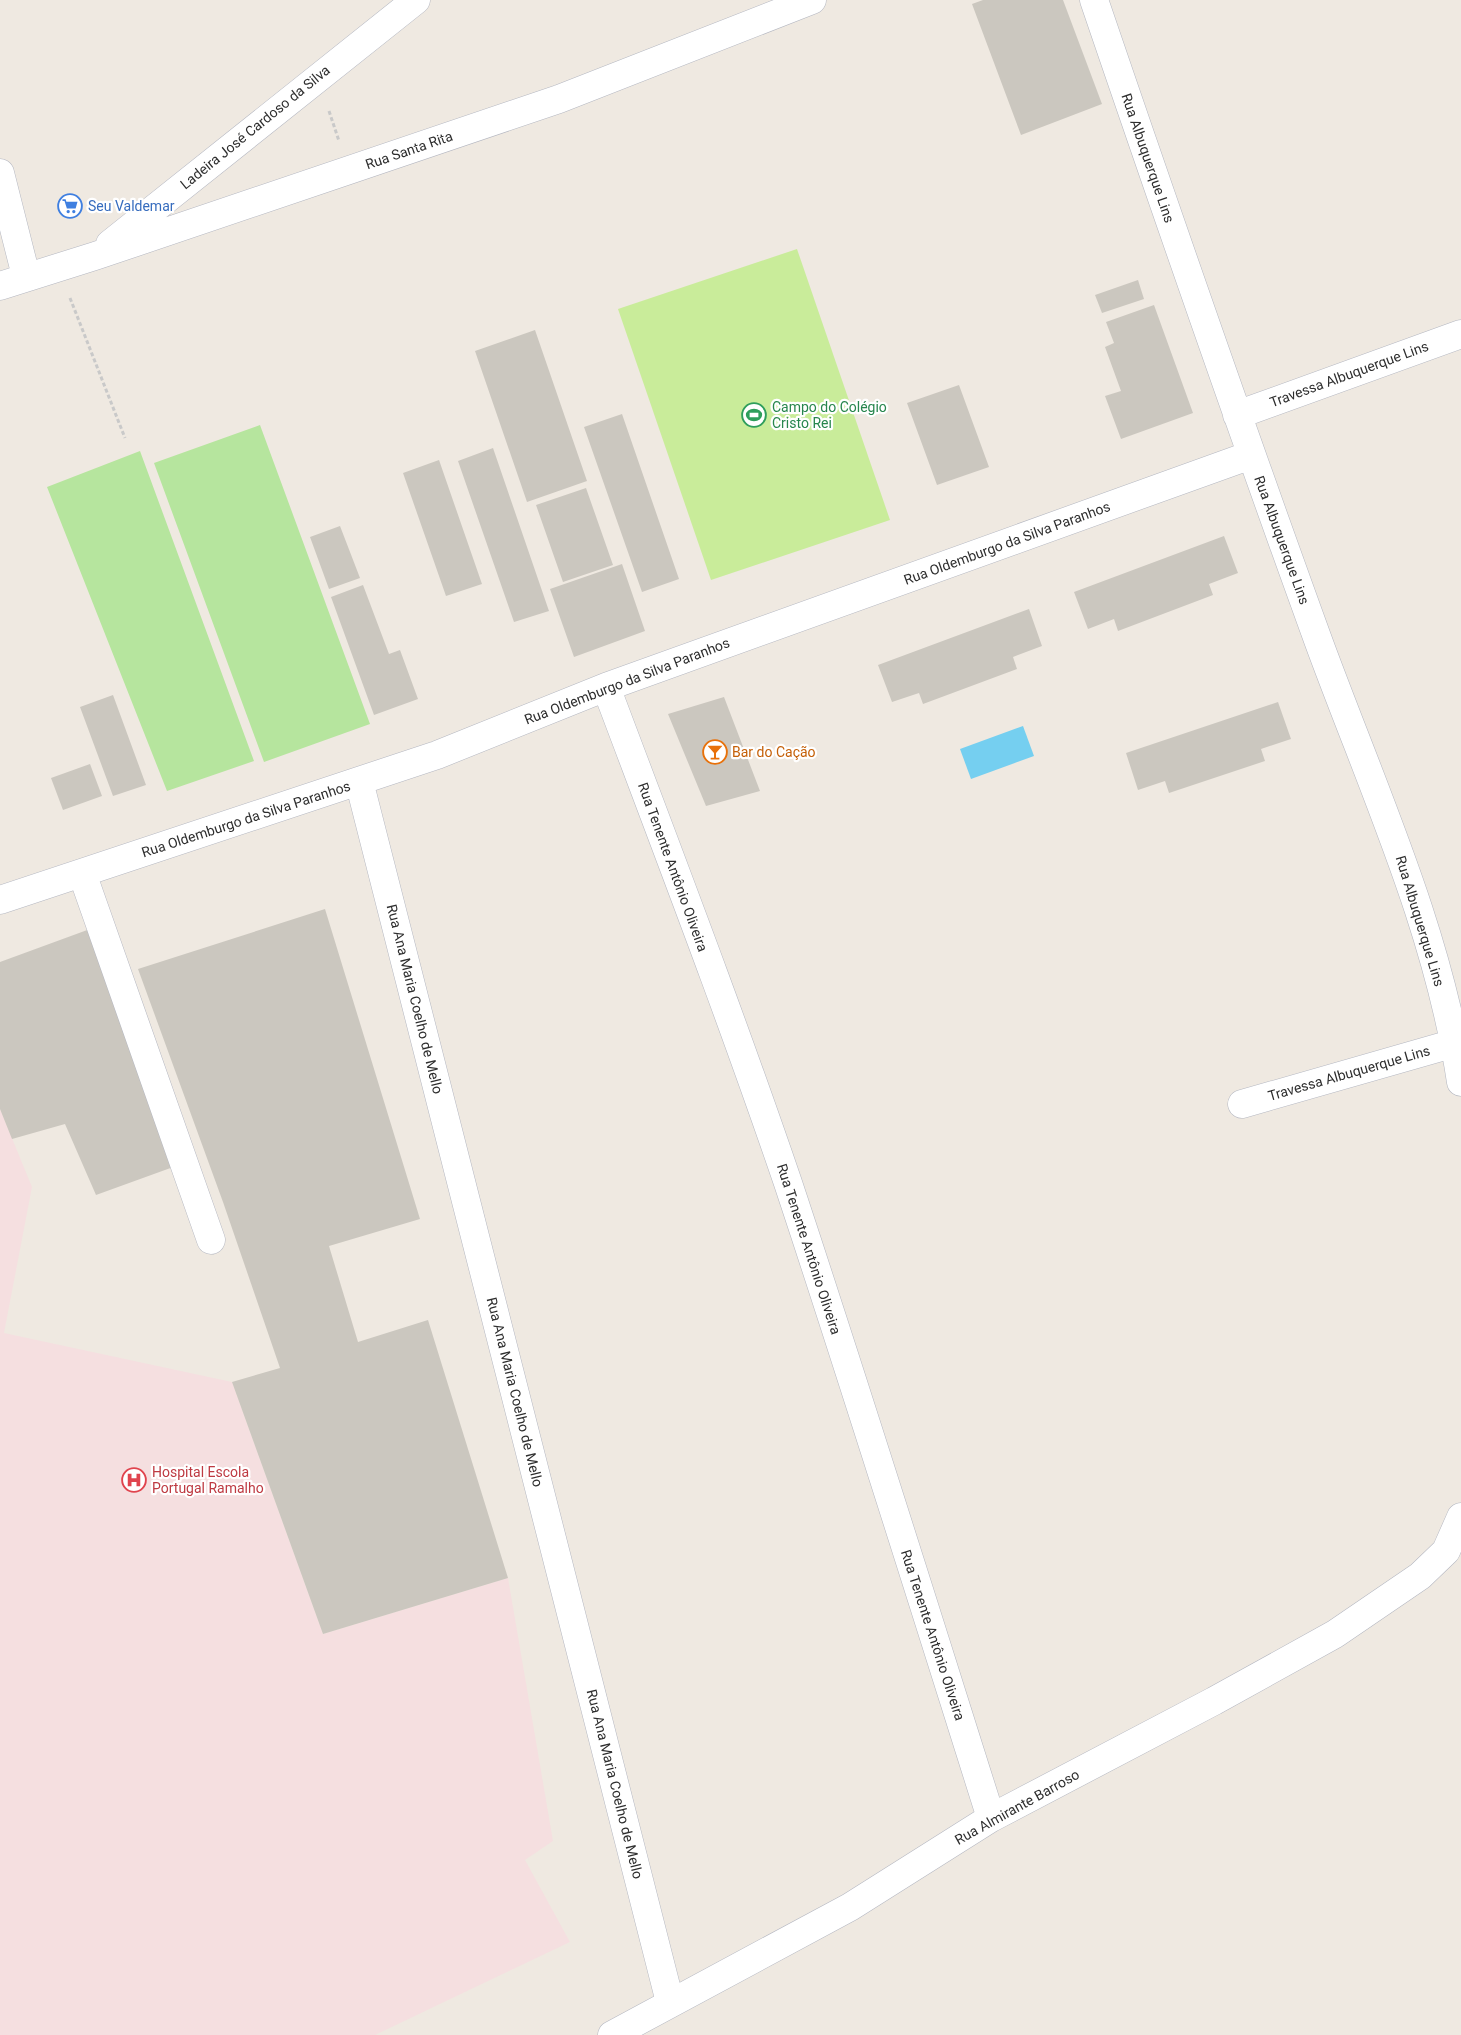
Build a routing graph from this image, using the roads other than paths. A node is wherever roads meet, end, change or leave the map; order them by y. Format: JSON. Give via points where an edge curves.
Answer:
{"nodes":[{"id":1,"x":416,"y":0,"type":"edge"},
{"id":2,"x":812,"y":0,"type":"edge"},
{"id":3,"x":1094,"y":0,"type":"edge"},
{"id":4,"x":0,"y":173,"type":"edge"},
{"id":5,"x":95,"y":256,"type":"junction"},
{"id":6,"x":26,"y":276,"type":"junction"},
{"id":7,"x":0,"y":286,"type":"edge"},
{"id":8,"x":1461,"y":334,"type":"edge"},
{"id":9,"x":1236,"y":415,"type":"junction"},
{"id":10,"x":1251,"y":455,"type":"junction"},
{"id":11,"x":606,"y":687,"type":"junction"},
{"id":12,"x":359,"y":781,"type":"junction"},
{"id":13,"x":82,"y":873,"type":"junction"},
{"id":14,"x":0,"y":900,"type":"edge"},
{"id":15,"x":1455,"y":1043,"type":"junction"},
{"id":16,"x":1461,"y":1082,"type":"edge"},
{"id":17,"x":1242,"y":1104,"type":"dead end"},
{"id":18,"x":211,"y":1240,"type":"dead end"},
{"id":19,"x":1461,"y":1516,"type":"edge"},
{"id":20,"x":991,"y":1818,"type":"junction"},
{"id":21,"x":670,"y":2002,"type":"junction"},
{"id":22,"x":612,"y":2035,"type":"edge"}],
"edges":[{"from":1,"to":5,"type":"street","name":"Ladeira José Cardoso da Silva"},
{"from":2,"to":5,"type":"street","name":"Rua Santa Rita","via":[[559,99]]},
{"from":3,"to":9,"type":"street","name":"Rua Albuquerque Lins"},
{"from":4,"to":6,"type":"street"},
{"from":5,"to":6,"type":"street","name":"Rua Santa Rita"},
{"from":6,"to":7,"type":"street","name":"Rua Santa Rita"},
{"from":8,"to":9,"type":"street","name":"Travessa Albuquerque Lins"},
{"from":9,"to":10,"type":"street","name":"Rua Albuquerque Lins"},
{"from":10,"to":11,"type":"street","name":"Rua Oldemburgo da Silva Paranhos"},
{"from":10,"to":15,"type":"street","name":"Rua Albuquerque Lins","via":[[1388,820],[1429,944]]},
{"from":11,"to":12,"type":"street","name":"Rua Oldemburgo da Silva Paranhos","via":[[437,755]]},
{"from":11,"to":20,"type":"street","name":"Rua Tenente Antônio Oliveira","via":[[787,1182]]},
{"from":12,"to":13,"type":"street","name":"Rua Oldemburgo da Silva Paranhos"},
{"from":12,"to":21,"type":"street","name":"Rua Ana Maria Coelho de Mello"},
{"from":13,"to":14,"type":"street","name":"Rua Oldemburgo da Silva Paranhos"},
{"from":13,"to":18,"type":"street"},
{"from":15,"to":16,"type":"street","name":"Rua Albuquerque Lins"},
{"from":15,"to":17,"type":"street","name":"Travessa Albuquerque Lins"},
{"from":19,"to":20,"type":"street","name":"Rua Almirante Barroso","via":[[1446,1551],[1420,1576],[1335,1634]]},
{"from":20,"to":21,"type":"street","name":"Rua Almirante Barroso","via":[[850,1908]]},
{"from":21,"to":22,"type":"street","name":"Rua Almirante Barroso"}]}
